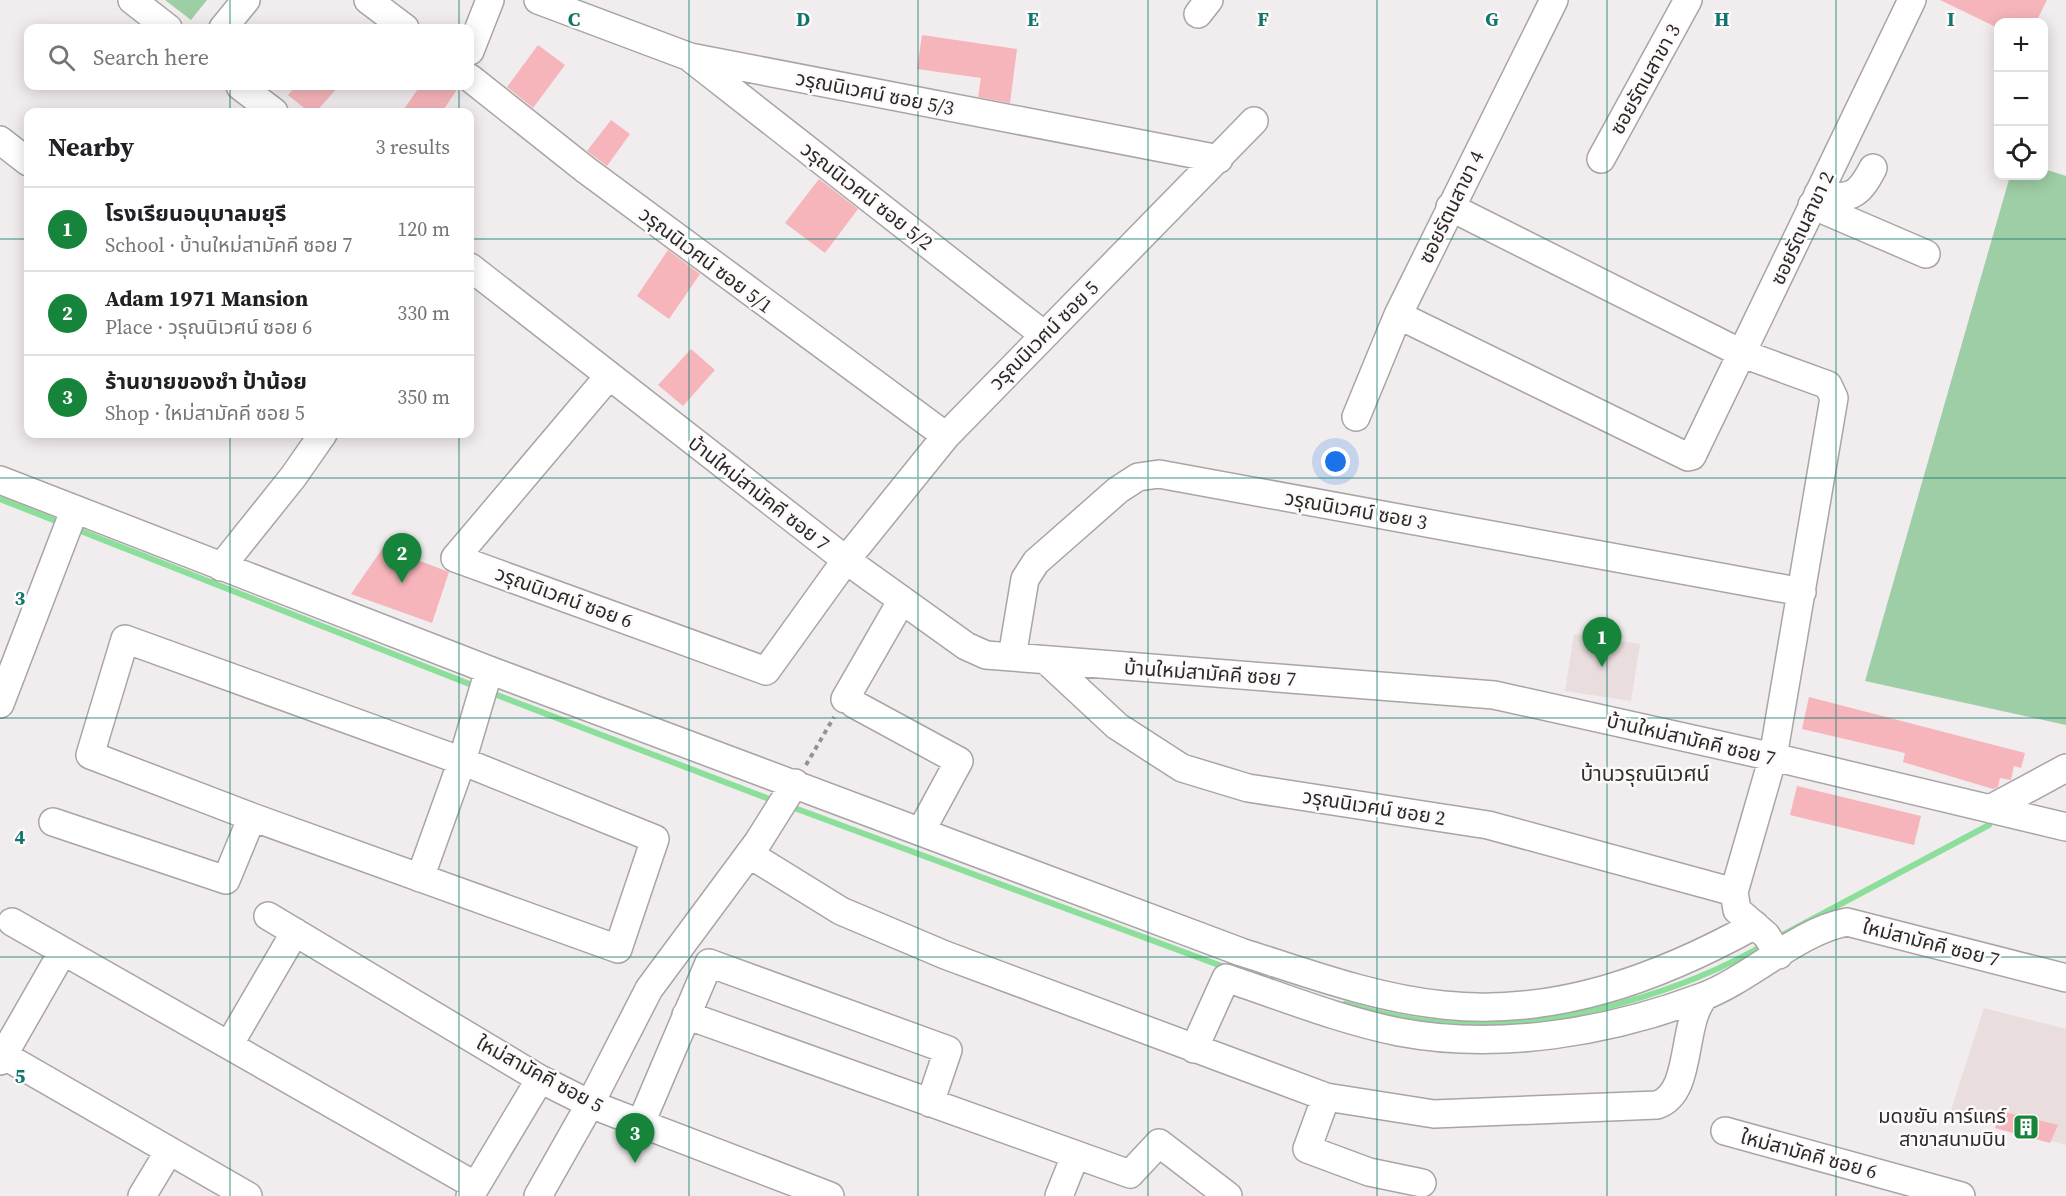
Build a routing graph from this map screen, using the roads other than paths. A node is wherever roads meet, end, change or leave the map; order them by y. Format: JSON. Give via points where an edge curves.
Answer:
{"nodes":[{"id":1,"x":132,"y":0,"type":"edge"},
{"id":2,"x":246,"y":0,"type":"edge"},
{"id":3,"x":368,"y":0,"type":"edge"},
{"id":4,"x":490,"y":0,"type":"edge"},
{"id":5,"x":538,"y":0,"type":"edge"},
{"id":6,"x":1554,"y":0,"type":"edge"},
{"id":7,"x":1688,"y":0,"type":"edge"},
{"id":8,"x":1912,"y":0,"type":"edge"},
{"id":9,"x":163,"y":24,"type":"edge"},
{"id":10,"x":226,"y":24,"type":"edge"},
{"id":11,"x":400,"y":24,"type":"edge"},
{"id":12,"x":474,"y":41,"type":"edge"},
{"id":13,"x":690,"y":57,"type":"junction"},
{"id":14,"x":474,"y":81,"type":"edge"},
{"id":15,"x":245,"y":90,"type":"edge"},
{"id":16,"x":269,"y":108,"type":"edge"},
{"id":17,"x":1254,"y":121,"type":"dead end"},
{"id":18,"x":0,"y":140,"type":"edge"},
{"id":19,"x":24,"y":159,"type":"edge"},
{"id":20,"x":1219,"y":159,"type":"junction"},
{"id":21,"x":1601,"y":159,"type":"dead end"},
{"id":22,"x":1873,"y":168,"type":"dead end"},
{"id":23,"x":1815,"y":200,"type":"junction"},
{"id":24,"x":1450,"y":207,"type":"junction"},
{"id":25,"x":1926,"y":254,"type":"dead end"},
{"id":26,"x":474,"y":270,"type":"edge"},
{"id":27,"x":1398,"y":315,"type":"junction"},
{"id":28,"x":1044,"y":335,"type":"junction"},
{"id":29,"x":1743,"y":354,"type":"junction"},
{"id":30,"x":608,"y":377,"type":"junction"},
{"id":31,"x":1356,"y":417,"type":"dead end"},
{"id":32,"x":946,"y":436,"type":"junction"},
{"id":33,"x":320,"y":438,"type":"edge"},
{"id":34,"x":0,"y":480,"type":"edge"},
{"id":35,"x":70,"y":520,"type":"junction"},
{"id":36,"x":846,"y":560,"type":"junction"},
{"id":37,"x":221,"y":567,"type":"junction"},
{"id":38,"x":1802,"y":592,"type":"junction"},
{"id":39,"x":902,"y":600,"type":"junction"},
{"id":40,"x":1012,"y":657,"type":"junction"},
{"id":41,"x":1047,"y":661,"type":"junction"},
{"id":42,"x":489,"y":670,"type":"junction"},
{"id":43,"x":0,"y":704,"type":"edge"},
{"id":44,"x":1773,"y":757,"type":"junction"},
{"id":45,"x":462,"y":761,"type":"junction"},
{"id":46,"x":2066,"y":768,"type":"edge"},
{"id":47,"x":788,"y":793,"type":"junction"},
{"id":48,"x":1990,"y":809,"type":"junction"},
{"id":49,"x":252,"y":817,"type":"junction"},
{"id":50,"x":53,"y":822,"type":"dead end"},
{"id":51,"x":2066,"y":827,"type":"edge"},
{"id":52,"x":921,"y":831,"type":"junction"},
{"id":53,"x":749,"y":854,"type":"junction"},
{"id":54,"x":420,"y":878,"type":"junction"},
{"id":55,"x":1734,"y":892,"type":"junction"},
{"id":56,"x":268,"y":916,"type":"dead end"},
{"id":57,"x":12,"y":922,"type":"dead end"},
{"id":58,"x":295,"y":932,"type":"junction"},
{"id":59,"x":1769,"y":941,"type":"junction"},
{"id":60,"x":63,"y":951,"type":"junction"},
{"id":61,"x":2066,"y":978,"type":"edge"},
{"id":62,"x":1705,"y":996,"type":"junction"},
{"id":63,"x":686,"y":1015,"type":"junction"},
{"id":64,"x":229,"y":1046,"type":"junction"},
{"id":65,"x":1194,"y":1049,"type":"junction"},
{"id":66,"x":2,"y":1058,"type":"edge"},
{"id":67,"x":540,"y":1078,"type":"junction"},
{"id":68,"x":1326,"y":1097,"type":"junction"},
{"id":69,"x":930,"y":1103,"type":"junction"},
{"id":70,"x":590,"y":1104,"type":"junction"},
{"id":71,"x":640,"y":1125,"type":"junction"},
{"id":72,"x":1725,"y":1131,"type":"dead end"},
{"id":73,"x":169,"y":1151,"type":"junction"},
{"id":74,"x":1075,"y":1156,"type":"junction"},
{"id":75,"x":1422,"y":1183,"type":"dead end"},
{"id":76,"x":473,"y":1191,"type":"edge"},
{"id":77,"x":142,"y":1196,"type":"edge"},
{"id":78,"x":248,"y":1196,"type":"edge"},
{"id":79,"x":538,"y":1196,"type":"edge"},
{"id":80,"x":830,"y":1196,"type":"edge"},
{"id":81,"x":1059,"y":1196,"type":"edge"},
{"id":82,"x":1228,"y":1196,"type":"edge"},
{"id":83,"x":1961,"y":1196,"type":"edge"}],
"edges":[{"from":1,"to":9,"type":"street"},
{"from":2,"to":10,"type":"street"},
{"from":3,"to":11,"type":"street"},
{"from":4,"to":12,"type":"street"},
{"from":5,"to":13,"type":"street","name":"วรุณนิเวศน์ ซอย 5/3"},
{"from":6,"to":24,"type":"street","name":"ซอยรัตนสาขา 4"},
{"from":7,"to":21,"type":"street","name":"ซอยรัตนสาขา 3"},
{"from":8,"to":23,"type":"street","name":"ซอยรัตนสาขา 2"},
{"from":13,"to":20,"type":"street","name":"วรุณนิเวศน์ ซอย 5/3"},
{"from":13,"to":28,"type":"street","name":"วรุณนิเวศน์ ซอย 5/2"},
{"from":14,"to":32,"type":"street","name":"วรุณนิเวศน์ ซอย 5/1","via":[[605,185]]},
{"from":15,"to":16,"type":"street"},
{"from":17,"to":20,"type":"street","name":"วรุณนิเวศน์ ซอย 5"},
{"from":18,"to":19,"type":"street"},
{"from":20,"to":28,"type":"street","name":"วรุณนิเวศน์ ซอย 5"},
{"from":22,"to":23,"type":"street","via":[[1862,189],[1850,196]]},
{"from":23,"to":25,"type":"street"},
{"from":23,"to":29,"type":"street","name":"ซอยรัตนสาขา 2"},
{"from":24,"to":27,"type":"street","name":"ซอยรัตนสาขา 4"},
{"from":24,"to":29,"type":"street"},
{"from":26,"to":30,"type":"street","name":"บ้านใหม่สามัคคี ซอย 7"},
{"from":27,"to":29,"type":"street","name":"ซอยรัตนสาขา 2","via":[[1688,457],[1692,456]]},
{"from":27,"to":31,"type":"street","name":"ซอยรัตนสาขา 4"},
{"from":28,"to":32,"type":"street","name":"วรุณนิเวศน์ ซอย 5"},
{"from":29,"to":38,"type":"street","via":[[1828,385],[1834,398]]},
{"from":30,"to":36,"type":"street","name":"บ้านใหม่สามัคคี ซอย 7"},
{"from":30,"to":36,"type":"street","name":"วรุณนิเวศน์ ซอย 6","via":[[455,558],[766,671]]},
{"from":32,"to":36,"type":"street","name":"วรุณนิเวศน์ ซอย 5"},
{"from":33,"to":37,"type":"street"},
{"from":34,"to":35,"type":"street"},
{"from":35,"to":37,"type":"street"},
{"from":35,"to":43,"type":"street"},
{"from":36,"to":39,"type":"street","name":"บ้านใหม่สามัคคี ซอย 7"},
{"from":37,"to":42,"type":"street"},
{"from":38,"to":40,"type":"street","name":"วรุณนิเวศน์ ซอย 3","via":[[1159,474],[1138,477],[1118,490],[1036,562],[1025,579]]},
{"from":38,"to":44,"type":"street"},
{"from":39,"to":40,"type":"street","name":"บ้านใหม่สามัคคี ซอย 7","via":[[966,646],[986,655]]},
{"from":39,"to":52,"type":"street","via":[[849,701],[959,761]]},
{"from":40,"to":41,"type":"street","name":"บ้านใหม่สามัคคี ซอย 7"},
{"from":41,"to":44,"type":"street","name":"บ้านใหม่สามัคคี ซอย 7","via":[[1494,695]]},
{"from":41,"to":55,"type":"street","name":"วรุณนิเวศน์ ซอย 2","via":[[1117,726],[1182,768],[1248,788],[1488,825]]},
{"from":42,"to":45,"type":"street"},
{"from":42,"to":47,"type":"street"},
{"from":44,"to":48,"type":"street","name":"บ้านใหม่สามัคคี ซอย 7"},
{"from":44,"to":55,"type":"street"},
{"from":45,"to":49,"type":"street","via":[[125,639],[90,755]]},
{"from":45,"to":54,"type":"street"},
{"from":45,"to":54,"type":"street","via":[[656,839],[618,949]]},
{"from":46,"to":48,"type":"street"},
{"from":47,"to":52,"type":"street"},
{"from":47,"to":53,"type":"street"},
{"from":48,"to":51,"type":"street","name":"บ้านใหม่สามัคคี ซอย 7"},
{"from":49,"to":50,"type":"street","via":[[226,880]]},
{"from":49,"to":54,"type":"street"},
{"from":52,"to":59,"type":"street","via":[[1241,952],[1343,984],[1443,1005],[1521,1006],[1609,989],[1679,964]]},
{"from":53,"to":65,"type":"street","via":[[841,911],[945,955]]},
{"from":53,"to":70,"type":"street","via":[[649,989]]},
{"from":55,"to":59,"type":"street","via":[[1737,910]]},
{"from":56,"to":58,"type":"street","name":"ใหม่สามัคคี ซอย 5"},
{"from":57,"to":60,"type":"street"},
{"from":58,"to":64,"type":"street"},
{"from":58,"to":67,"type":"street","name":"ใหม่สามัคคี ซอย 5"},
{"from":59,"to":61,"type":"street","name":"ใหม่สามัคคี ซอย 7","via":[[1846,922]]},
{"from":59,"to":62,"type":"street","name":"ใหม่สามัคคี ซอย 7"},
{"from":60,"to":64,"type":"street"},
{"from":60,"to":66,"type":"street"},
{"from":62,"to":65,"type":"street","name":"ใหม่สามัคคี ซอย 7","via":[[1591,1028],[1536,1035],[1448,1037],[1399,1032],[1355,1021],[1226,978]]},
{"from":62,"to":68,"type":"street","via":[[1694,1013],[1675,1093],[1665,1103],[1434,1114]]},
{"from":63,"to":69,"type":"street"},
{"from":63,"to":69,"type":"street","via":[[709,963],[796,994],[948,1050]]},
{"from":63,"to":71,"type":"street"},
{"from":64,"to":76,"type":"street"},
{"from":65,"to":68,"type":"street"},
{"from":66,"to":73,"type":"street"},
{"from":67,"to":70,"type":"street","name":"ใหม่สามัคคี ซอย 5"},
{"from":67,"to":76,"type":"street"},
{"from":68,"to":75,"type":"street","via":[[1307,1149],[1369,1172]]},
{"from":69,"to":74,"type":"street"},
{"from":70,"to":71,"type":"street","name":"ใหม่สามัคคี ซอย 5"},
{"from":70,"to":79,"type":"street"},
{"from":71,"to":80,"type":"street","name":"ใหม่สามัคคี ซอย 5"},
{"from":72,"to":83,"type":"street","name":"ใหม่สามัคคี ซอย 6"},
{"from":73,"to":77,"type":"street"},
{"from":73,"to":78,"type":"street"},
{"from":74,"to":81,"type":"street"},
{"from":74,"to":82,"type":"street","via":[[1130,1174],[1159,1143]]}]}
